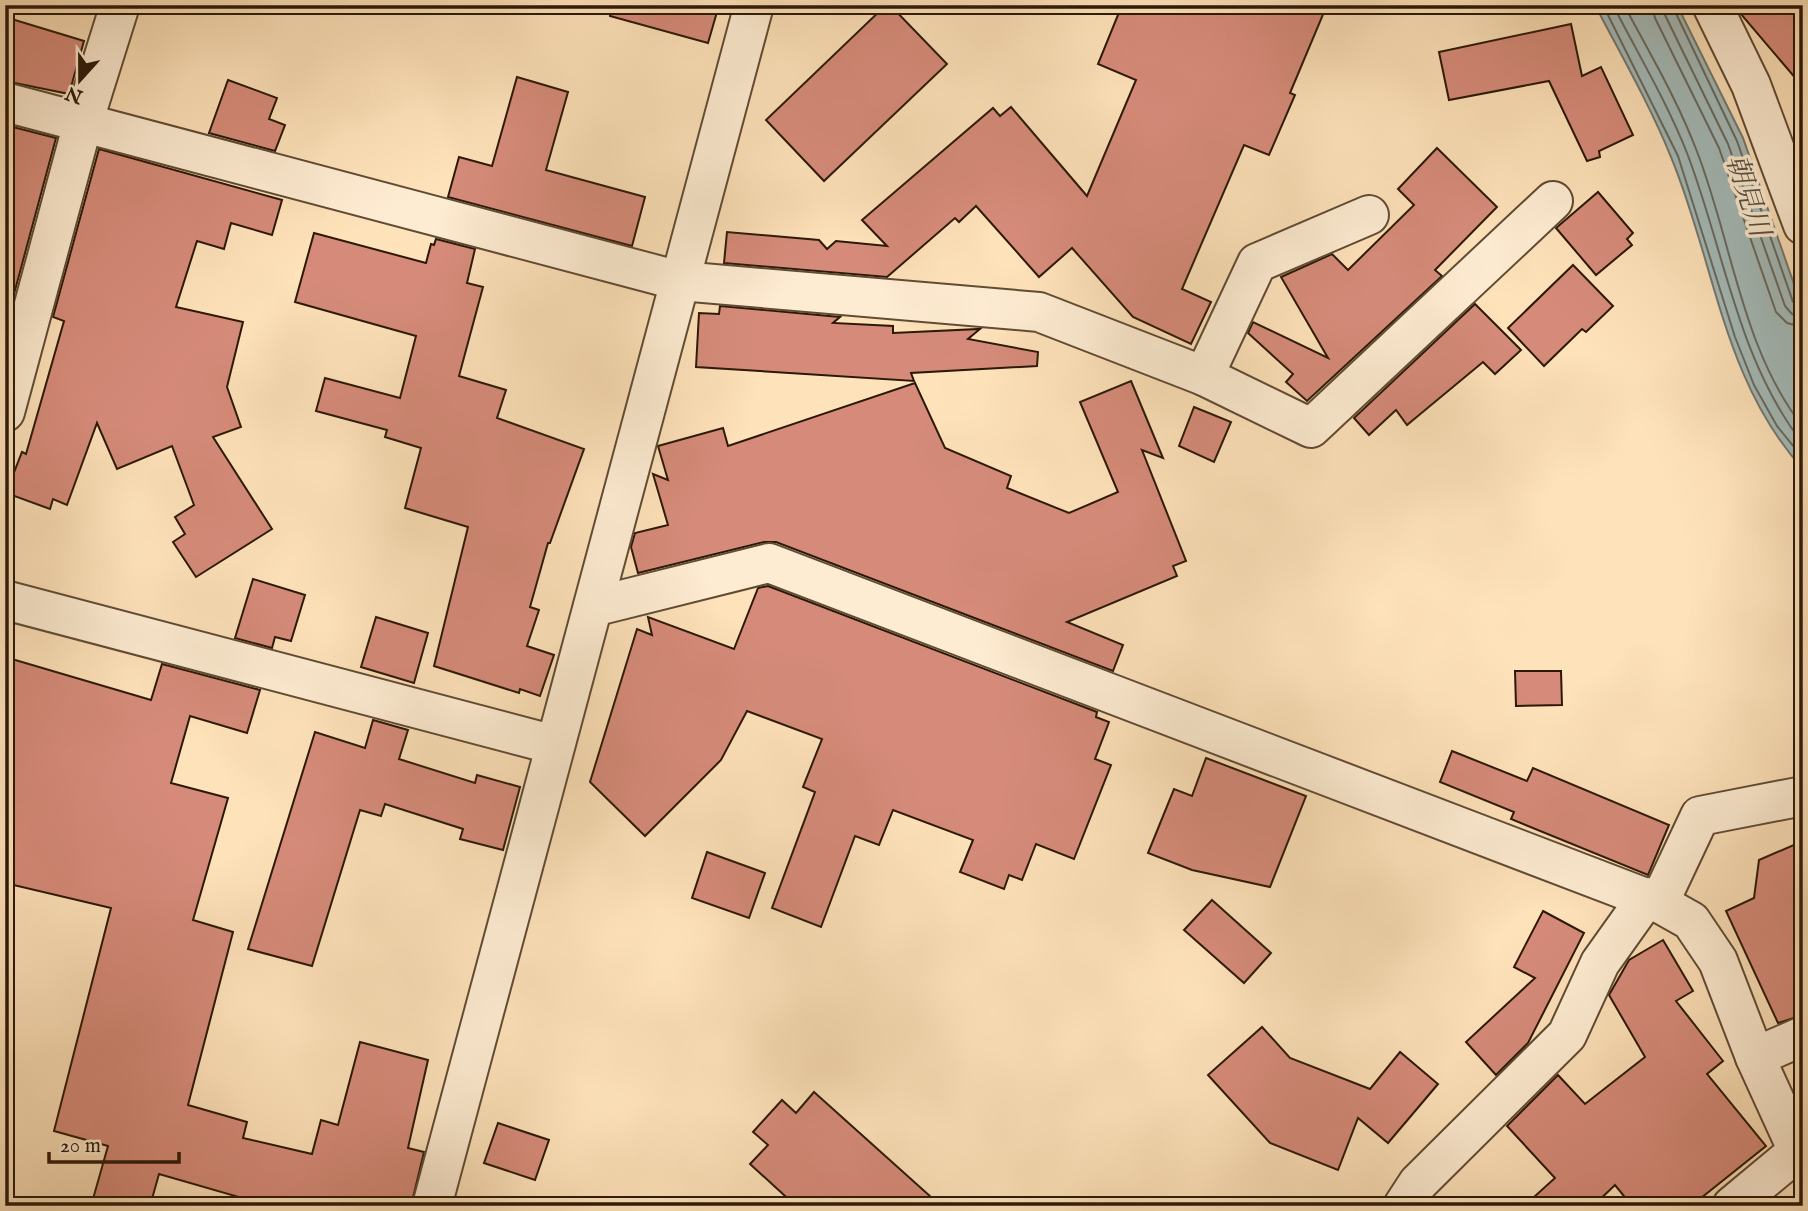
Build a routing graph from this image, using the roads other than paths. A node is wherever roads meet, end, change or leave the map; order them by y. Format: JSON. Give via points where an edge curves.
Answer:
{"nodes":[{"id":1,"x":120,"y":5,"type":"edge"},
{"id":2,"x":754,"y":5,"type":"edge"},
{"id":3,"x":1712,"y":5,"type":"edge"},
{"id":4,"x":5,"y":102,"type":"edge"},
{"id":5,"x":83,"y":122,"type":"junction"},
{"id":6,"x":1553,"y":201,"type":"dead end"},
{"id":7,"x":1800,"y":206,"type":"edge"},
{"id":8,"x":1369,"y":215,"type":"dead end"},
{"id":9,"x":680,"y":281,"type":"junction"},
{"id":10,"x":1204,"y":376,"type":"junction"},
{"id":11,"x":5,"y":412,"type":"edge"},
{"id":12,"x":5,"y":600,"type":"edge"},
{"id":13,"x":593,"y":607,"type":"junction"},
{"id":14,"x":555,"y":745,"type":"junction"},
{"id":15,"x":1803,"y":796,"type":"edge"},
{"id":16,"x":1653,"y":900,"type":"junction"},
{"id":17,"x":1803,"y":1036,"type":"edge"},
{"id":18,"x":1755,"y":1057,"type":"junction"},
{"id":19,"x":1800,"y":1156,"type":"edge"},
{"id":20,"x":432,"y":1206,"type":"edge"},
{"id":21,"x":1403,"y":1206,"type":"edge"},
{"id":22,"x":1732,"y":1206,"type":"edge"}],
"edges":[{"from":1,"to":5,"type":"street"},
{"from":2,"to":9,"type":"street"},
{"from":3,"to":7,"type":"street","via":[[1751,85]]},
{"from":4,"to":5,"type":"street"},
{"from":5,"to":9,"type":"street"},
{"from":5,"to":11,"type":"street"},
{"from":6,"to":10,"type":"street","via":[[1311,428]]},
{"from":8,"to":10,"type":"street","via":[[1257,263]]},
{"from":9,"to":10,"type":"street","via":[[1039,312]]},
{"from":9,"to":13,"type":"street"},
{"from":12,"to":14,"type":"street"},
{"from":13,"to":14,"type":"street"},
{"from":13,"to":16,"type":"street","via":[[769,563]]},
{"from":14,"to":20,"type":"street"},
{"from":15,"to":16,"type":"street","via":[[1700,816]]},
{"from":16,"to":18,"type":"street","via":[[1691,921],[1718,961]]},
{"from":16,"to":21,"type":"street","via":[[1600,962],[1567,1035],[1418,1183]]},
{"from":17,"to":18,"type":"street"},
{"from":18,"to":19,"type":"street"},
{"from":19,"to":22,"type":"street"}]}
